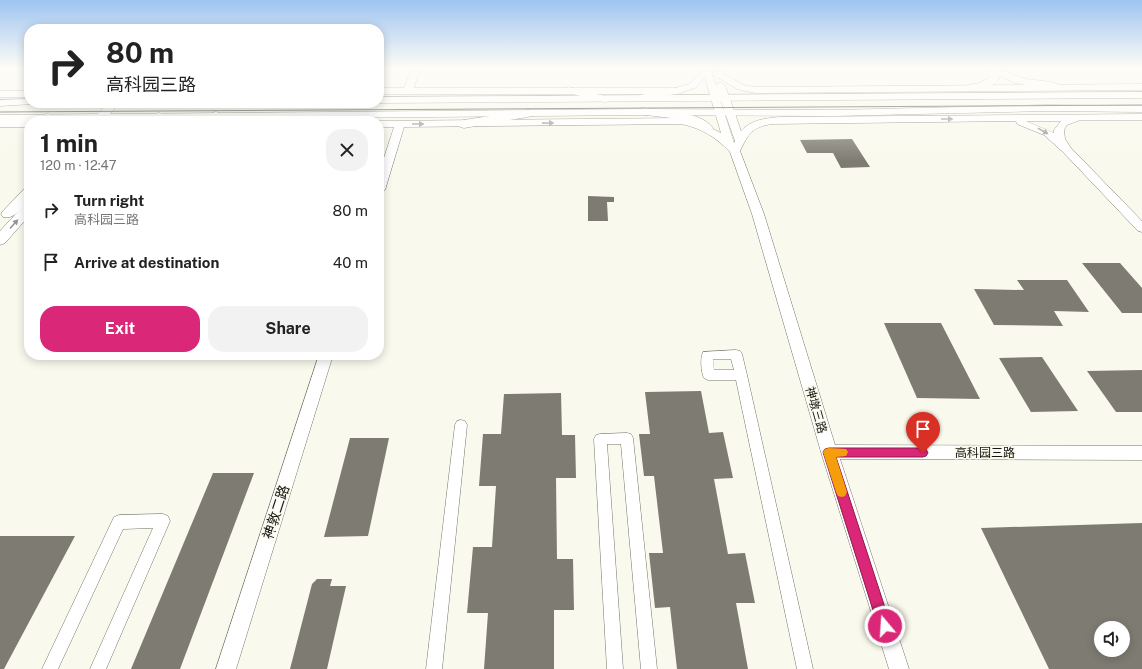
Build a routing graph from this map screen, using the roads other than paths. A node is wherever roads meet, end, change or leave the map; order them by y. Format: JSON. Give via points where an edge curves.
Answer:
{"nodes":[{"id":1,"x":555,"y":99,"type":"edge"},
{"id":2,"x":720,"y":99,"type":"edge"},
{"id":3,"x":384,"y":100,"type":"edge"},
{"id":4,"x":0,"y":102,"type":"edge"},
{"id":5,"x":24,"y":102,"type":"edge"},
{"id":6,"x":118,"y":108,"type":"edge"},
{"id":7,"x":1142,"y":109,"type":"edge"},
{"id":8,"x":642,"y":112,"type":"junction"},
{"id":9,"x":725,"y":112,"type":"junction"},
{"id":10,"x":782,"y":113,"type":"junction"},
{"id":11,"x":832,"y":113,"type":"junction"},
{"id":12,"x":529,"y":114,"type":"junction"},
{"id":13,"x":108,"y":116,"type":"edge"},
{"id":14,"x":216,"y":116,"type":"edge"},
{"id":15,"x":1142,"y":116,"type":"edge"},
{"id":16,"x":0,"y":118,"type":"edge"},
{"id":17,"x":24,"y":118,"type":"edge"},
{"id":18,"x":1006,"y":118,"type":"junction"},
{"id":19,"x":1079,"y":118,"type":"junction"},
{"id":20,"x":1129,"y":118,"type":"joint"},
{"id":21,"x":880,"y":119,"type":"junction"},
{"id":22,"x":0,"y":123,"type":"edge"},
{"id":23,"x":24,"y":123,"type":"edge"},
{"id":24,"x":384,"y":124,"type":"edge"},
{"id":25,"x":400,"y":124,"type":"junction"},
{"id":26,"x":464,"y":124,"type":"junction"},
{"id":27,"x":752,"y":125,"type":"junction"},
{"id":28,"x":707,"y":128,"type":"junction"},
{"id":29,"x":734,"y":145,"type":"junction"},
{"id":30,"x":1067,"y":150,"type":"junction"},
{"id":31,"x":384,"y":174,"type":"edge"},
{"id":32,"x":24,"y":197,"type":"edge"},
{"id":33,"x":24,"y":214,"type":"edge"},
{"id":34,"x":0,"y":223,"type":"edge"},
{"id":35,"x":1142,"y":228,"type":"edge"},
{"id":36,"x":0,"y":240,"type":"edge"},
{"id":37,"x":324,"y":360,"type":"edge"},
{"id":38,"x":741,"y":375,"type":"dead end"},
{"id":39,"x":461,"y":425,"type":"dead end"},
{"id":40,"x":829,"y":452,"type":"junction"},
{"id":41,"x":1142,"y":453,"type":"edge"},
{"id":42,"x":50,"y":669,"type":"edge"},
{"id":43,"x":98,"y":669,"type":"edge"},
{"id":44,"x":226,"y":669,"type":"edge"},
{"id":45,"x":434,"y":669,"type":"edge"},
{"id":46,"x":615,"y":669,"type":"edge"},
{"id":47,"x":649,"y":669,"type":"edge"},
{"id":48,"x":805,"y":669,"type":"edge"},
{"id":49,"x":899,"y":669,"type":"edge"}],
"edges":[{"from":1,"to":3,"type":"main road"},
{"from":2,"to":9,"type":"street","name":"神墩三路"},
{"from":4,"to":5,"type":"main road"},
{"from":6,"to":13,"type":"main road"},
{"from":7,"to":11,"type":"main road","via":[[1046,108]]},
{"from":8,"to":9,"type":"main road"},
{"from":8,"to":12,"type":"main road"},
{"from":8,"to":28,"type":"main road","via":[[690,118]]},
{"from":9,"to":10,"type":"main road"},
{"from":9,"to":29,"type":"street","name":"神墩三路"},
{"from":10,"to":11,"type":"main road"},
{"from":10,"to":27,"type":"main road","via":[[765,117]]},
{"from":11,"to":21,"type":"main road"},
{"from":12,"to":14,"type":"main road"},
{"from":12,"to":26,"type":"main road"},
{"from":15,"to":20,"type":"main road"},
{"from":16,"to":17,"type":"main road"},
{"from":18,"to":19,"type":"street"},
{"from":21,"to":18,"type":"street","one_way":true},
{"from":18,"to":30,"type":"street","one_way":true,"via":[[1048,133]]},
{"from":19,"to":20,"type":"street"},
{"from":19,"to":30,"type":"street","via":[[1064,123],[1059,130],[1060,139]]},
{"from":21,"to":27,"type":"street","via":[[782,120]]},
{"from":22,"to":23,"type":"main road"},
{"from":24,"to":25,"type":"street"},
{"from":25,"to":26,"type":"street","one_way":true},
{"from":25,"to":31,"type":"street"},
{"from":26,"to":28,"type":"street","one_way":true,"via":[[666,120]]},
{"from":27,"to":29,"type":"street"},
{"from":28,"to":29,"type":"street"},
{"from":29,"to":40,"type":"street","name":"神墩三路","via":[[758,214]]},
{"from":30,"to":35,"type":"street"},
{"from":32,"to":34,"type":"main road"},
{"from":36,"to":33,"type":"main road","one_way":true},
{"from":37,"to":44,"type":"street","name":"神敦二路"},
{"from":38,"to":48,"type":"street"},
{"from":39,"to":45,"type":"street"},
{"from":40,"to":41,"type":"street","name":"高科园三路"},
{"from":40,"to":49,"type":"street","name":"神墩三路"},
{"from":42,"to":43,"type":"street","via":[[119,522],[163,521]]},
{"from":46,"to":47,"type":"street","via":[[600,439],[627,438]]}]}
